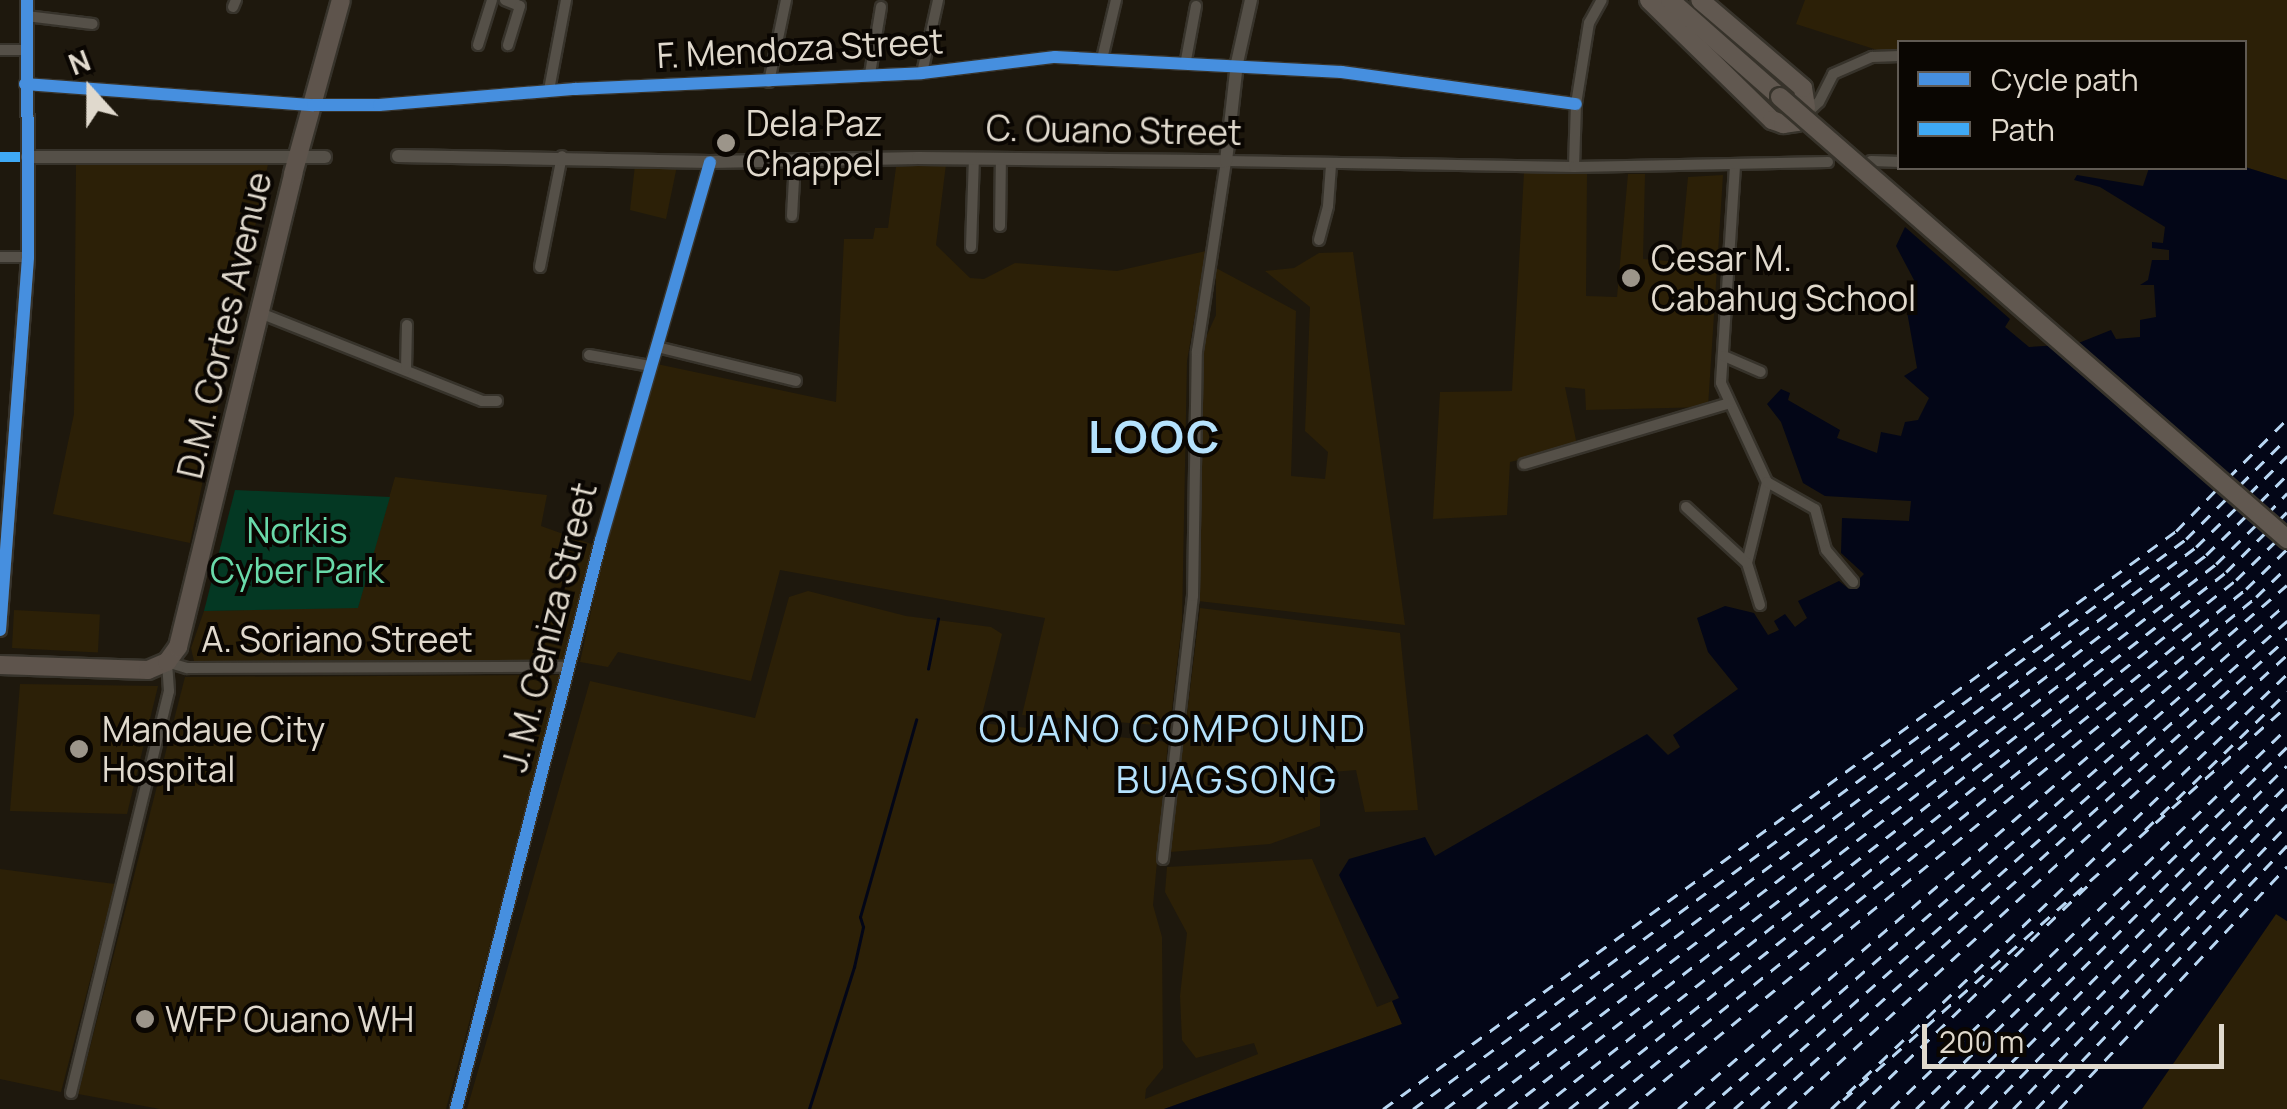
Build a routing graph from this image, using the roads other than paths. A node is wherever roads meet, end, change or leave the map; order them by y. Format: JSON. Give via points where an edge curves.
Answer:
{"nodes":[{"id":1,"x":27,"y":0,"type":"edge"},
{"id":2,"x":341,"y":0,"type":"edge"},
{"id":3,"x":492,"y":0,"type":"edge"},
{"id":4,"x":504,"y":0,"type":"edge"},
{"id":5,"x":566,"y":0,"type":"edge"},
{"id":6,"x":786,"y":0,"type":"edge"},
{"id":7,"x":938,"y":0,"type":"edge"},
{"id":8,"x":1116,"y":0,"type":"edge"},
{"id":9,"x":1252,"y":0,"type":"edge"},
{"id":10,"x":1602,"y":0,"type":"edge"},
{"id":11,"x":1650,"y":0,"type":"edge"},
{"id":12,"x":1670,"y":0,"type":"edge"},
{"id":13,"x":1700,"y":0,"type":"edge"},
{"id":14,"x":1196,"y":6,"type":"dead end"},
{"id":15,"x":881,"y":7,"type":"dead end"},
{"id":16,"x":26,"y":16,"type":"junction"},
{"id":17,"x":93,"y":24,"type":"dead end"},
{"id":18,"x":478,"y":45,"type":"dead end"},
{"id":19,"x":508,"y":46,"type":"dead end"},
{"id":20,"x":0,"y":50,"type":"edge"},
{"id":21,"x":25,"y":50,"type":"junction"},
{"id":22,"x":1897,"y":56,"type":"edge"},
{"id":23,"x":1102,"y":59,"type":"junction"},
{"id":24,"x":1186,"y":60,"type":"junction"},
{"id":25,"x":1237,"y":63,"type":"junction"},
{"id":26,"x":870,"y":74,"type":"junction"},
{"id":27,"x":922,"y":74,"type":"junction"},
{"id":28,"x":769,"y":82,"type":"junction"},
{"id":29,"x":25,"y":84,"type":"junction"},
{"id":30,"x":549,"y":90,"type":"junction"},
{"id":31,"x":1576,"y":104,"type":"junction"},
{"id":32,"x":313,"y":105,"type":"junction"},
{"id":33,"x":1808,"y":112,"type":"junction"},
{"id":34,"x":1823,"y":119,"type":"dead end"},
{"id":35,"x":298,"y":156,"type":"junction"},
{"id":36,"x":398,"y":156,"type":"dead end"},
{"id":37,"x":562,"y":156,"type":"junction"},
{"id":38,"x":27,"y":157,"type":"junction"},
{"id":39,"x":325,"y":157,"type":"dead end"},
{"id":40,"x":974,"y":158,"type":"junction"},
{"id":41,"x":1001,"y":158,"type":"junction"},
{"id":42,"x":795,"y":160,"type":"junction"},
{"id":43,"x":1226,"y":160,"type":"junction"},
{"id":44,"x":1871,"y":161,"type":"dead end"},
{"id":45,"x":710,"y":162,"type":"junction"},
{"id":46,"x":1828,"y":162,"type":"dead end"},
{"id":47,"x":1897,"y":162,"type":"edge"},
{"id":48,"x":1331,"y":165,"type":"junction"},
{"id":49,"x":1735,"y":166,"type":"junction"},
{"id":50,"x":1574,"y":167,"type":"junction"},
{"id":51,"x":792,"y":216,"type":"dead end"},
{"id":52,"x":1000,"y":226,"type":"dead end"},
{"id":53,"x":1319,"y":240,"type":"dead end"},
{"id":54,"x":970,"y":248,"type":"dead end"},
{"id":55,"x":0,"y":256,"type":"edge"},
{"id":56,"x":28,"y":258,"type":"junction"},
{"id":57,"x":540,"y":267,"type":"dead end"},
{"id":58,"x":260,"y":313,"type":"junction"},
{"id":59,"x":407,"y":324,"type":"dead end"},
{"id":60,"x":657,"y":347,"type":"junction"},
{"id":61,"x":589,"y":355,"type":"dead end"},
{"id":62,"x":1724,"y":356,"type":"junction"},
{"id":63,"x":652,"y":366,"type":"junction"},
{"id":64,"x":406,"y":369,"type":"junction"},
{"id":65,"x":1761,"y":372,"type":"dead end"},
{"id":66,"x":796,"y":381,"type":"dead end"},
{"id":67,"x":497,"y":401,"type":"dead end"},
{"id":68,"x":1727,"y":404,"type":"junction"},
{"id":69,"x":1524,"y":464,"type":"dead end"},
{"id":70,"x":1767,"y":482,"type":"junction"},
{"id":71,"x":6,"y":497,"type":"edge"},
{"id":72,"x":1686,"y":508,"type":"dead end"},
{"id":73,"x":2287,"y":539,"type":"edge"},
{"id":74,"x":1747,"y":563,"type":"junction"},
{"id":75,"x":1853,"y":582,"type":"dead end"},
{"id":76,"x":1760,"y":605,"type":"dead end"},
{"id":77,"x":0,"y":630,"type":"edge"},
{"id":78,"x":167,"y":662,"type":"junction"},
{"id":79,"x":0,"y":665,"type":"edge"},
{"id":80,"x":568,"y":666,"type":"junction"},
{"id":81,"x":1162,"y":859,"type":"dead end"},
{"id":82,"x":71,"y":1093,"type":"dead end"},
{"id":83,"x":456,"y":1109,"type":"edge"}],
"edges":[{"from":1,"to":16,"type":"street"},
{"from":2,"to":32,"type":"highway","name":"D.M. Cortes Avenue"},
{"from":3,"to":18,"type":"street"},
{"from":4,"to":19,"type":"street","via":[[520,6]]},
{"from":5,"to":30,"type":"street"},
{"from":6,"to":28,"type":"street"},
{"from":7,"to":27,"type":"street"},
{"from":8,"to":23,"type":"street"},
{"from":9,"to":25,"type":"street"},
{"from":10,"to":31,"type":"street","via":[[1589,22]]},
{"from":11,"to":33,"type":"main road","via":[[1772,120],[1791,124]]},
{"from":12,"to":73,"type":"main road","bridge":true},
{"from":13,"to":33,"type":"main road","via":[[1801,86]]},
{"from":14,"to":24,"type":"street"},
{"from":15,"to":26,"type":"street"},
{"from":16,"to":17,"type":"street"},
{"from":16,"to":21,"type":"street"},
{"from":20,"to":21,"type":"street"},
{"from":21,"to":29,"type":"street"},
{"from":22,"to":33,"type":"street","via":[[1881,54],[1833,74]]},
{"from":23,"to":24,"type":"street","name":"F. Mendoza Street"},
{"from":23,"to":27,"type":"street","name":"F. Mendoza Street","via":[[1055,57]]},
{"from":24,"to":25,"type":"street","name":"F. Mendoza Street"},
{"from":25,"to":31,"type":"street","name":"F. Mendoza Street"},
{"from":25,"to":43,"type":"street"},
{"from":26,"to":27,"type":"street","name":"F. Mendoza Street"},
{"from":26,"to":28,"type":"street","name":"F. Mendoza Street"},
{"from":28,"to":30,"type":"street","name":"F. Mendoza Street"},
{"from":29,"to":32,"type":"street","name":"F. Mendoza Street"},
{"from":29,"to":38,"type":"street"},
{"from":30,"to":32,"type":"street","name":"F. Mendoza Street"},
{"from":31,"to":50,"type":"street"},
{"from":32,"to":35,"type":"highway","name":"D.M. Cortes Avenue"},
{"from":33,"to":34,"type":"street"},
{"from":35,"to":38,"type":"street"},
{"from":35,"to":39,"type":"street"},
{"from":35,"to":58,"type":"highway","name":"D.M. Cortes Avenue"},
{"from":36,"to":37,"type":"street","name":"C. Ouano Street"},
{"from":37,"to":45,"type":"street","name":"C. Ouano Street"},
{"from":37,"to":57,"type":"street"},
{"from":38,"to":56,"type":"street"},
{"from":40,"to":41,"type":"street","name":"C. Ouano Street"},
{"from":40,"to":42,"type":"street","name":"C. Ouano Street"},
{"from":40,"to":54,"type":"street"},
{"from":41,"to":43,"type":"street","name":"C. Ouano Street"},
{"from":41,"to":52,"type":"street"},
{"from":42,"to":45,"type":"street","name":"C. Ouano Street"},
{"from":42,"to":51,"type":"street"},
{"from":43,"to":48,"type":"street","name":"C. Ouano Street"},
{"from":43,"to":81,"type":"street","via":[[1198,351],[1193,596]]},
{"from":44,"to":47,"type":"street"},
{"from":45,"to":60,"type":"street","name":"J. M. Ceniza Street"},
{"from":46,"to":49,"type":"street","name":"C. Ouano Street"},
{"from":48,"to":50,"type":"street","name":"C. Ouano Street"},
{"from":48,"to":53,"type":"street"},
{"from":49,"to":50,"type":"street","name":"C. Ouano Street"},
{"from":49,"to":62,"type":"street"},
{"from":55,"to":56,"type":"street"},
{"from":56,"to":71,"type":"street"},
{"from":58,"to":64,"type":"street"},
{"from":58,"to":78,"type":"highway","name":"D.M. Cortes Avenue","via":[[188,616]]},
{"from":59,"to":64,"type":"street"},
{"from":60,"to":63,"type":"street","name":"J. M. Ceniza Street"},
{"from":60,"to":66,"type":"street"},
{"from":61,"to":63,"type":"street"},
{"from":62,"to":65,"type":"street"},
{"from":62,"to":68,"type":"street"},
{"from":63,"to":80,"type":"street","name":"J. M. Ceniza Street"},
{"from":64,"to":67,"type":"street"},
{"from":68,"to":69,"type":"street"},
{"from":68,"to":70,"type":"street"},
{"from":70,"to":74,"type":"street"},
{"from":70,"to":75,"type":"street","via":[[1815,509],[1826,550]]},
{"from":71,"to":77,"type":"street"},
{"from":72,"to":74,"type":"street"},
{"from":74,"to":76,"type":"street"},
{"from":78,"to":79,"type":"highway","via":[[148,670]]},
{"from":78,"to":80,"type":"street","name":"A. Soriano Street","via":[[187,668]]},
{"from":78,"to":82,"type":"street","via":[[169,691]]},
{"from":80,"to":83,"type":"street","name":"J. M. Ceniza Street"}]}
